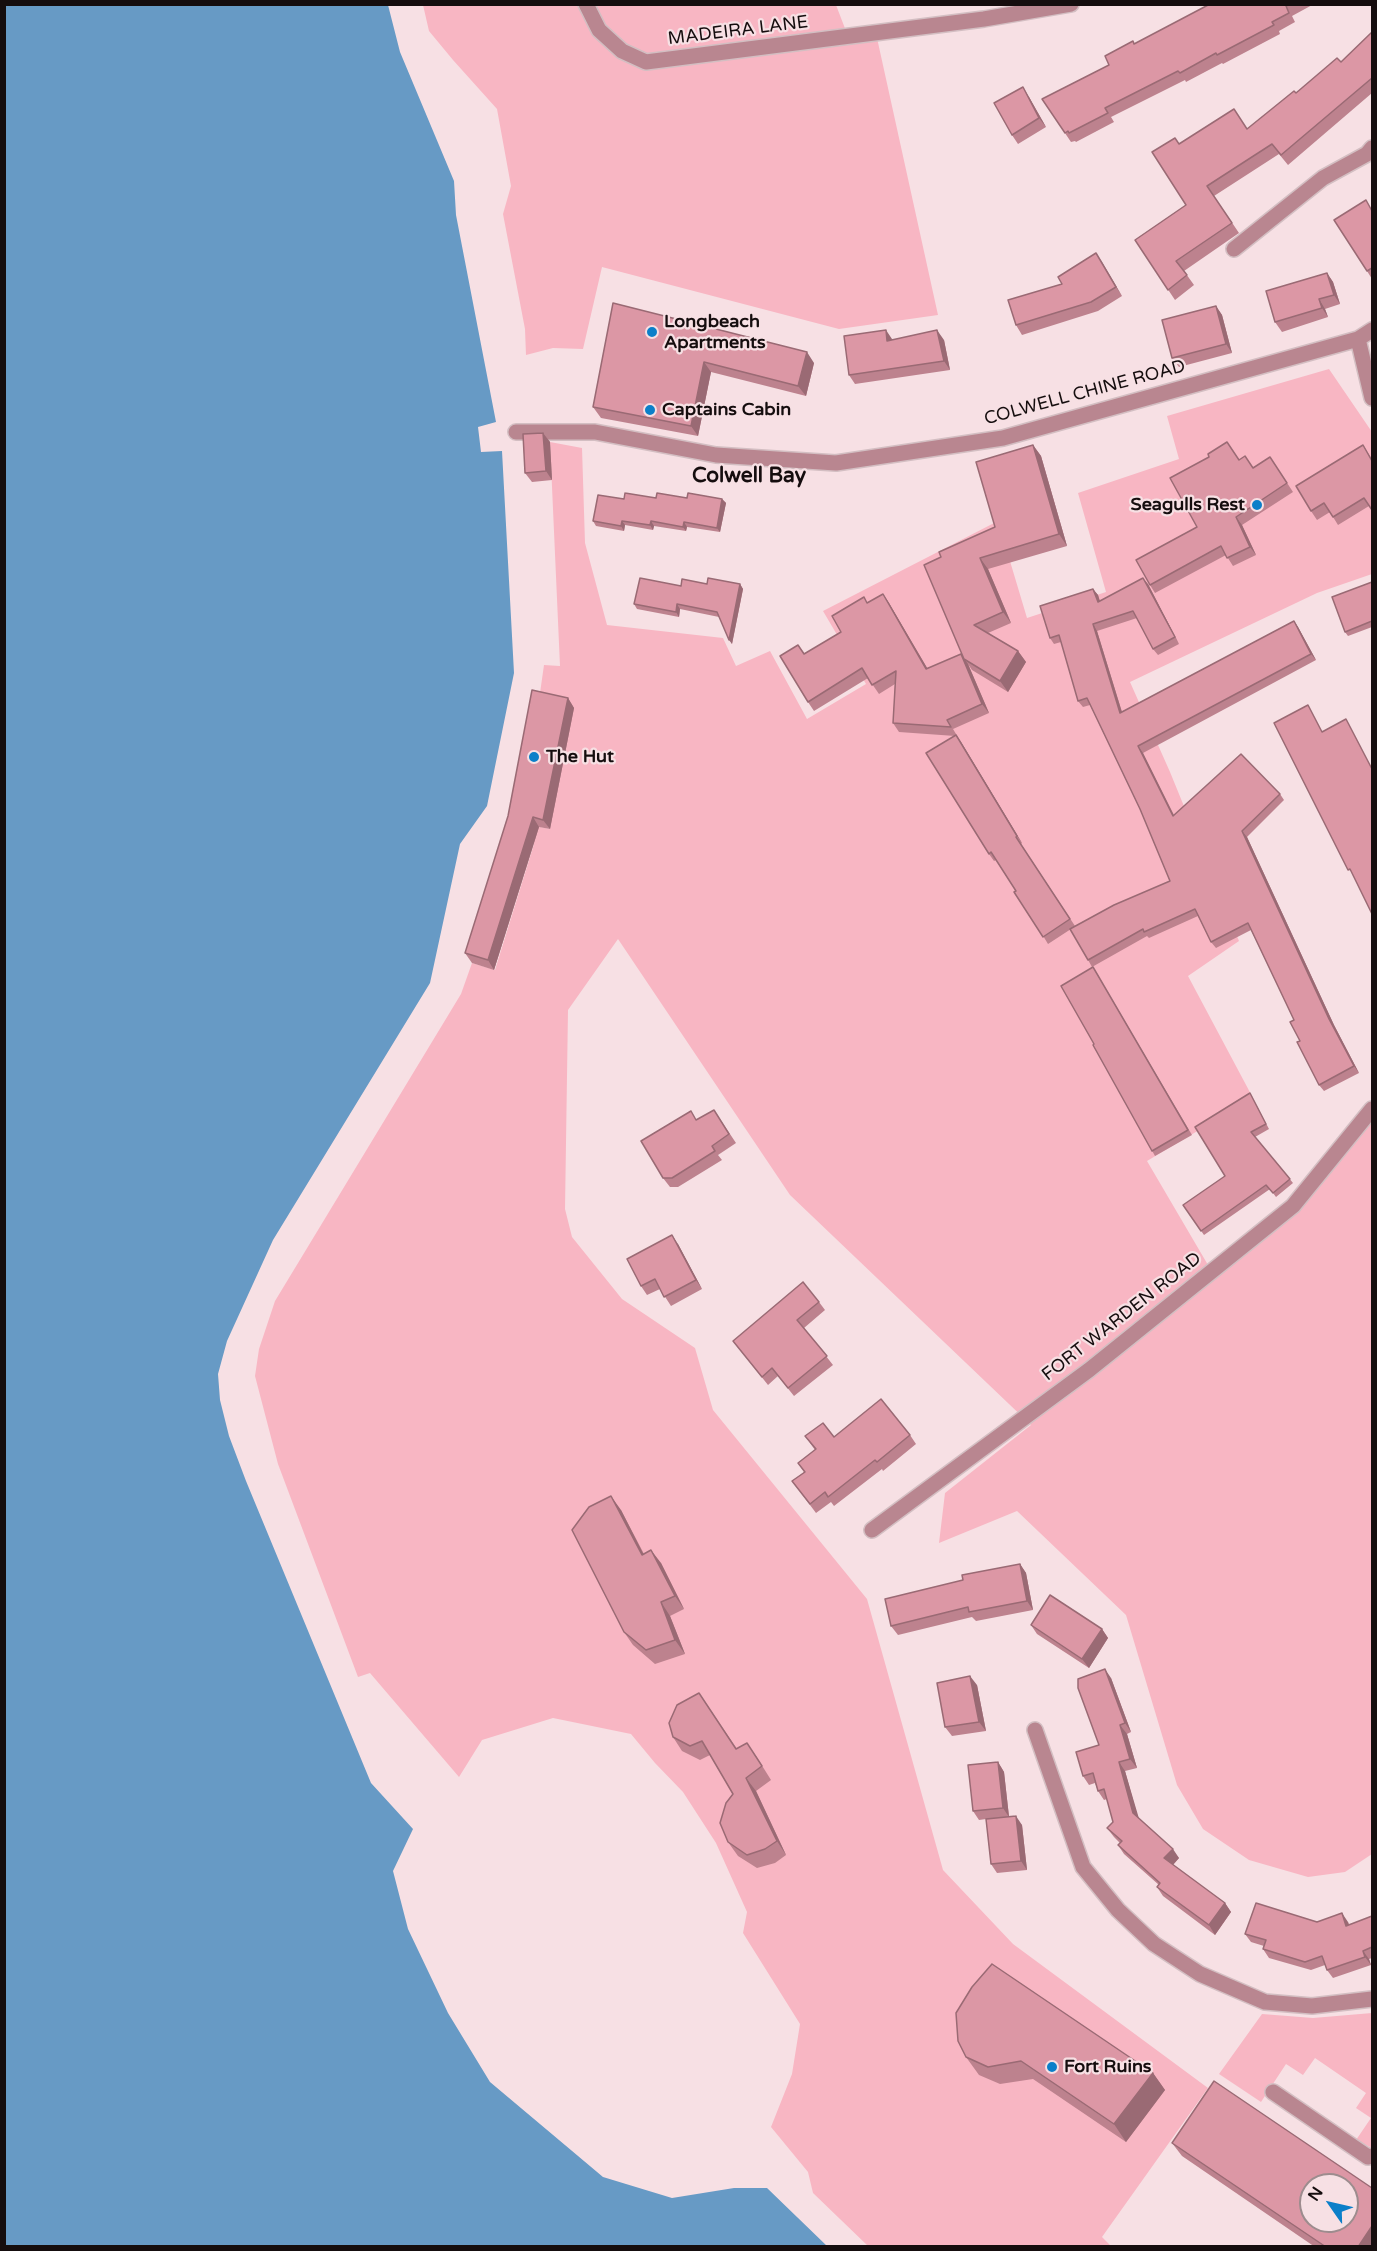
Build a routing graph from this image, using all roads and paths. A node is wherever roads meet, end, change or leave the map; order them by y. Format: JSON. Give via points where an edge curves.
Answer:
{"nodes":[{"id":1,"x":586,"y":4,"type":"edge"},
{"id":2,"x":1071,"y":4,"type":"edge"},
{"id":3,"x":1020,"y":9,"type":"edge"},
{"id":4,"x":1371,"y":155,"type":"edge"},
{"id":5,"x":1234,"y":249,"type":"dead end"},
{"id":6,"x":1372,"y":330,"type":"edge"},
{"id":7,"x":1358,"y":339,"type":"junction"},
{"id":8,"x":1372,"y":398,"type":"edge"},
{"id":9,"x":516,"y":432,"type":"dead end"},
{"id":10,"x":1372,"y":1109,"type":"edge"},
{"id":11,"x":872,"y":1530,"type":"dead end"},
{"id":12,"x":1035,"y":1730,"type":"dead end"},
{"id":13,"x":1372,"y":1999,"type":"edge"},
{"id":14,"x":1273,"y":2092,"type":"dead end"},
{"id":15,"x":1372,"y":2156,"type":"edge"}],
"edges":[{"from":1,"to":3,"type":"street","name":"MADEIRA LANE","via":[[599,30],[622,51],[646,62]]},
{"from":2,"to":3,"type":"street","name":"MADEIRA LANE"},
{"from":4,"to":5,"type":"street","via":[[1323,178]]},
{"from":6,"to":7,"type":"street","name":"COLWELL CHINE ROAD"},
{"from":7,"to":8,"type":"street"},
{"from":7,"to":9,"type":"street","name":"COLWELL CHINE ROAD","via":[[1003,438],[836,463],[716,455],[595,432]]},
{"from":10,"to":11,"type":"street","name":"FORT WARDEN ROAD","via":[[1293,1206],[1089,1370]]},
{"from":12,"to":13,"type":"street","via":[[1083,1867],[1118,1910],[1154,1944],[1200,1974],[1266,2002],[1312,2006]]},
{"from":14,"to":15,"type":"street","via":[[1368,2157]]}]}
